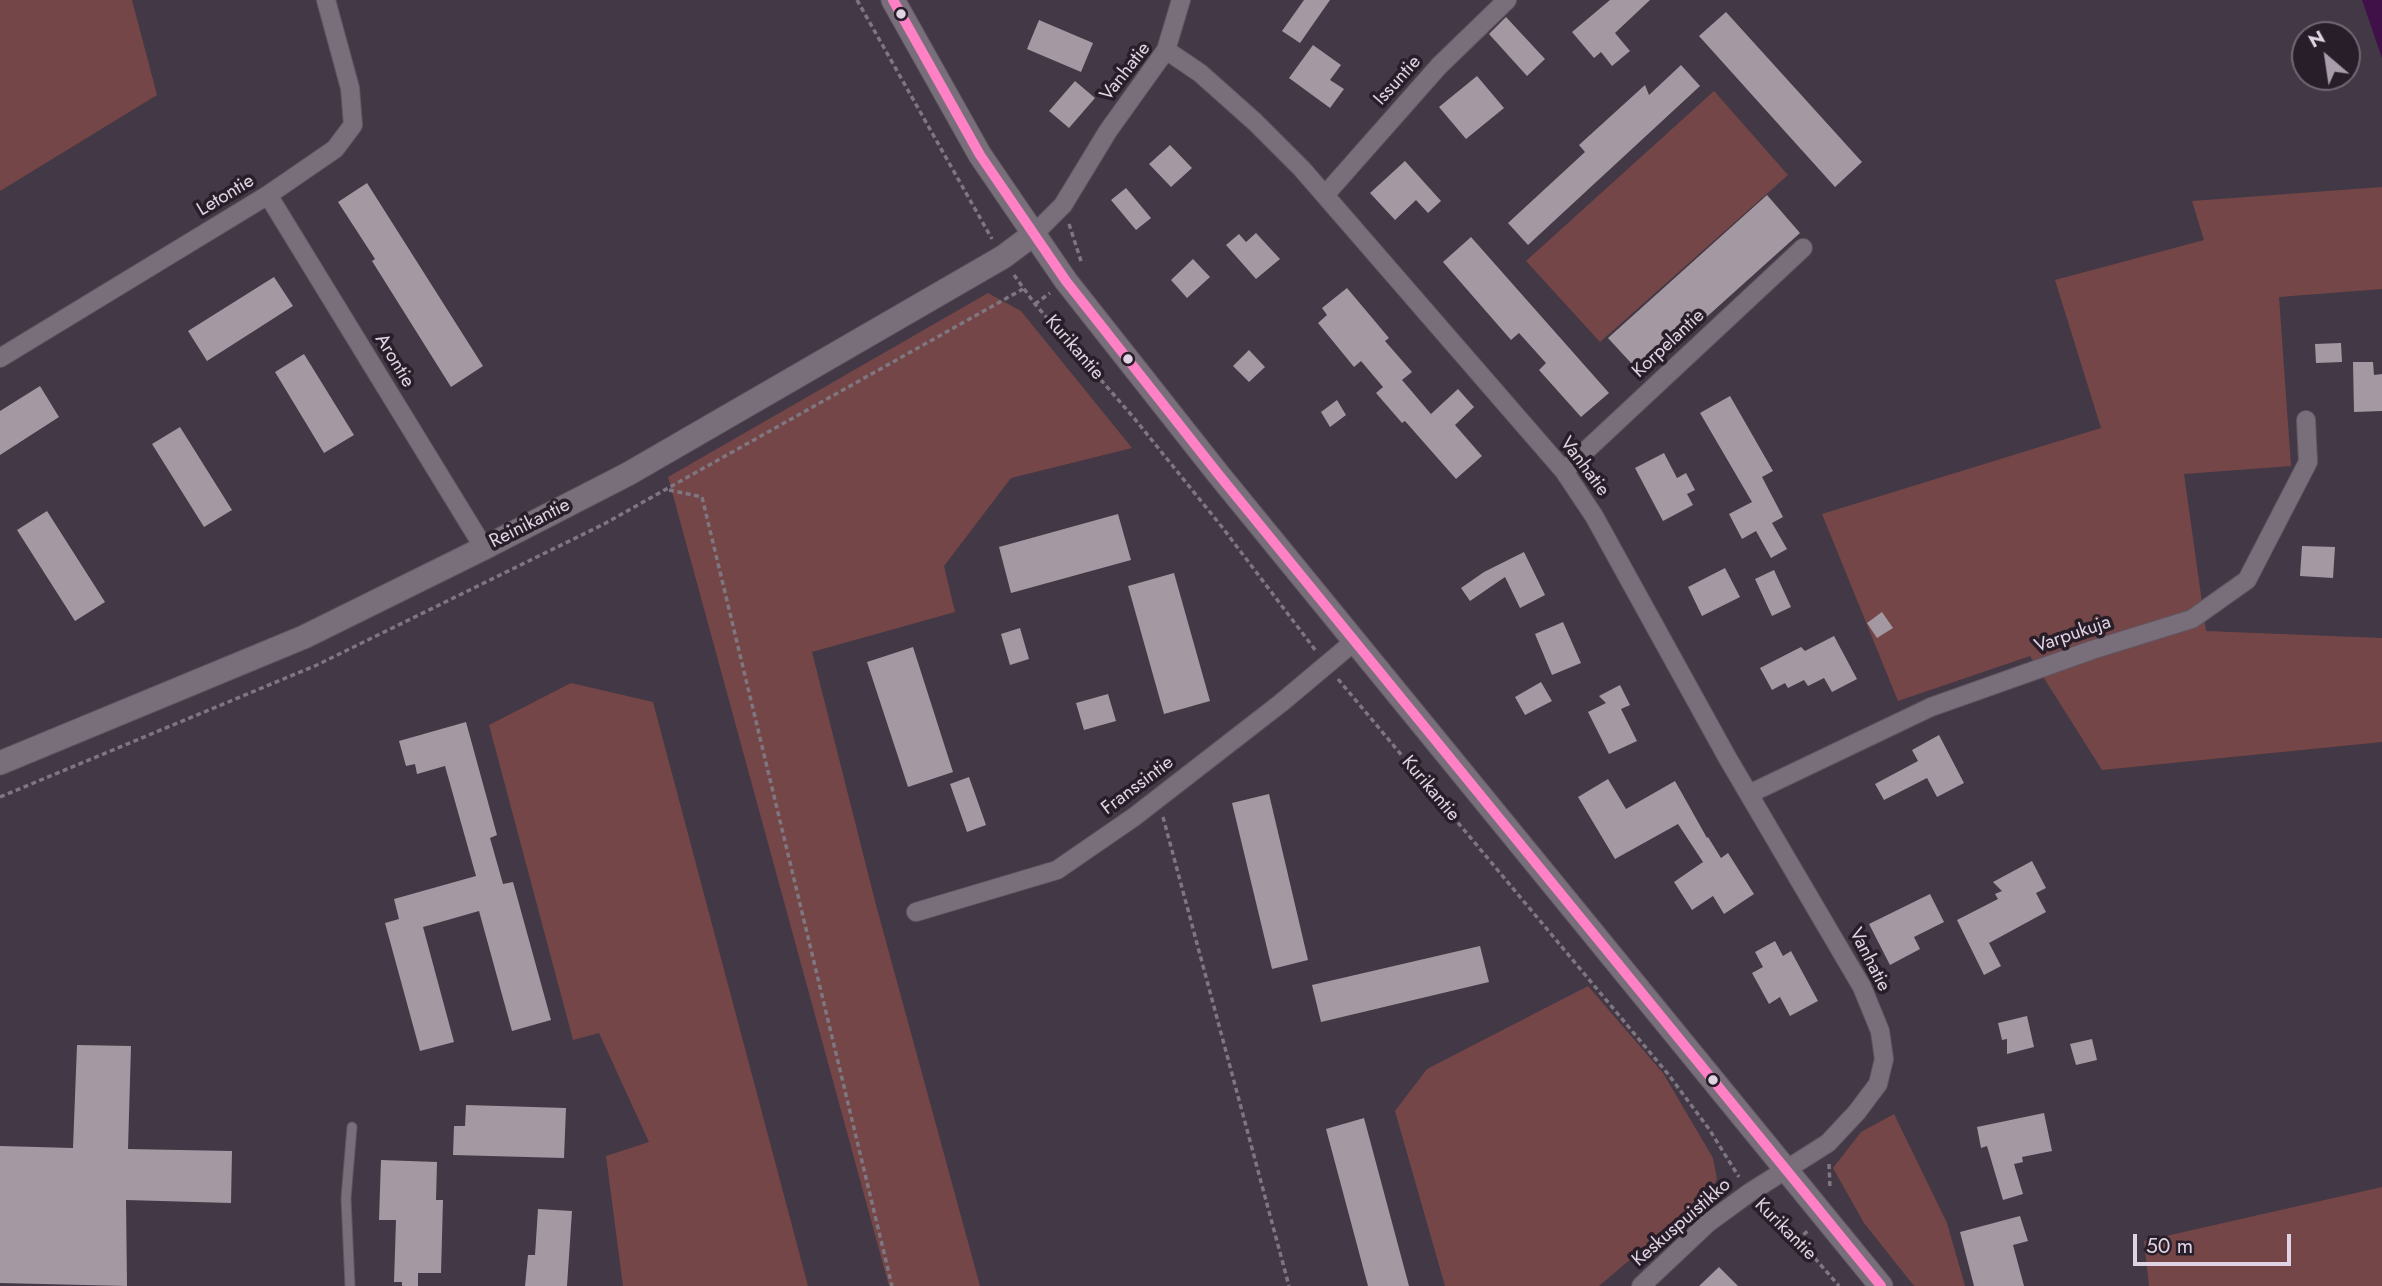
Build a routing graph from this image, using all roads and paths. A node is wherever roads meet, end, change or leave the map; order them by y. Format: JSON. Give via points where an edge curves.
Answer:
{"nodes":[{"id":1,"x":326,"y":0,"type":"edge"},
{"id":2,"x":857,"y":0,"type":"edge"},
{"id":3,"x":893,"y":0,"type":"edge"},
{"id":4,"x":1181,"y":0,"type":"edge"},
{"id":5,"x":1507,"y":0,"type":"edge"},
{"id":6,"x":1166,"y":50,"type":"junction"},
{"id":7,"x":268,"y":195,"type":"junction"},
{"id":8,"x":1325,"y":195,"type":"junction"},
{"id":9,"x":1034,"y":234,"type":"junction"},
{"id":10,"x":1803,"y":248,"type":"dead end"},
{"id":11,"x":1003,"y":257,"type":"junction"},
{"id":12,"x":1023,"y":289,"type":"dead end"},
{"id":13,"x":0,"y":358,"type":"edge"},
{"id":14,"x":2306,"y":420,"type":"dead end"},
{"id":15,"x":1564,"y":471,"type":"junction"},
{"id":16,"x":667,"y":490,"type":"dead end"},
{"id":17,"x":484,"y":548,"type":"junction"},
{"id":18,"x":1356,"y":640,"type":"junction"},
{"id":19,"x":1326,"y":664,"type":"junction"},
{"id":20,"x":0,"y":763,"type":"edge"},
{"id":21,"x":1749,"y":794,"type":"junction"},
{"id":22,"x":1158,"y":798,"type":"junction"},
{"id":23,"x":916,"y":912,"type":"dead end"},
{"id":24,"x":352,"y":1127,"type":"dead end"},
{"id":25,"x":1785,"y":1170,"type":"junction"},
{"id":26,"x":1749,"y":1193,"type":"junction"},
{"id":27,"x":350,"y":1286,"type":"edge"},
{"id":28,"x":892,"y":1286,"type":"edge"},
{"id":29,"x":1289,"y":1286,"type":"edge"},
{"id":30,"x":1641,"y":1286,"type":"edge"},
{"id":31,"x":1839,"y":1286,"type":"edge"},
{"id":32,"x":1881,"y":1286,"type":"edge"}],
"edges":[{"from":1,"to":7,"type":"street","name":"Letontie","via":[[350,88],[353,125],[335,149]]},
{"from":2,"to":11,"type":"path"},
{"from":3,"to":9,"type":"street","name":"Kurikantie","via":[[980,155]]},
{"from":4,"to":6,"type":"street"},
{"from":5,"to":8,"type":"street","name":"Issuntie","via":[[1439,66]]},
{"from":6,"to":8,"type":"street","name":"Vanhatie","via":[[1200,73],[1255,122]]},
{"from":6,"to":9,"type":"street","name":"Vanhatie","via":[[1063,205]]},
{"from":7,"to":13,"type":"street","name":"Letontie"},
{"from":7,"to":17,"type":"street","name":"Arontie"},
{"from":8,"to":15,"type":"street","name":"Vanhatie"},
{"from":9,"to":11,"type":"street","name":"Reinikantie"},
{"from":9,"to":18,"type":"street","name":"Kurikantie","via":[[1219,475]]},
{"from":10,"to":15,"type":"street","name":"Korpelantie"},
{"from":11,"to":17,"type":"street","name":"Reinikantie","via":[[628,474]]},
{"from":12,"to":19,"type":"path","name":"Kurikantie","via":[[1134,418]]},
{"from":14,"to":21,"type":"street","name":"Varpukuja","via":[[2308,462],[2247,580],[2192,619],[1931,707]]},
{"from":15,"to":21,"type":"street","name":"Vanhatie","via":[[1594,516]]},
{"from":16,"to":28,"type":"path","via":[[702,497]]},
{"from":17,"to":20,"type":"street","name":"Reinikantie","via":[[304,636]]},
{"from":18,"to":19,"type":"street","name":"Franssintie"},
{"from":18,"to":25,"type":"street","name":"Kurikantie"},
{"from":19,"to":22,"type":"street","name":"Franssintie"},
{"from":19,"to":26,"type":"path","name":"Kurikantie","via":[[1668,1074]]},
{"from":21,"to":25,"type":"street","name":"Vanhatie","via":[[1862,987],[1880,1031],[1884,1059],[1878,1084],[1857,1112],[1828,1143]]},
{"from":22,"to":23,"type":"street","name":"Franssintie","via":[[1056,870]]},
{"from":22,"to":29,"type":"path"},
{"from":24,"to":27,"type":"lane","via":[[346,1198]]},
{"from":25,"to":26,"type":"street","name":"Keskuspuistikko"},
{"from":25,"to":32,"type":"street","name":"Kurikantie"},
{"from":26,"to":30,"type":"street","name":"Keskuspuistikko","via":[[1708,1223]]},
{"from":26,"to":31,"type":"path","name":"Kurikantie","via":[[1762,1212],[1805,1248]]}]}
